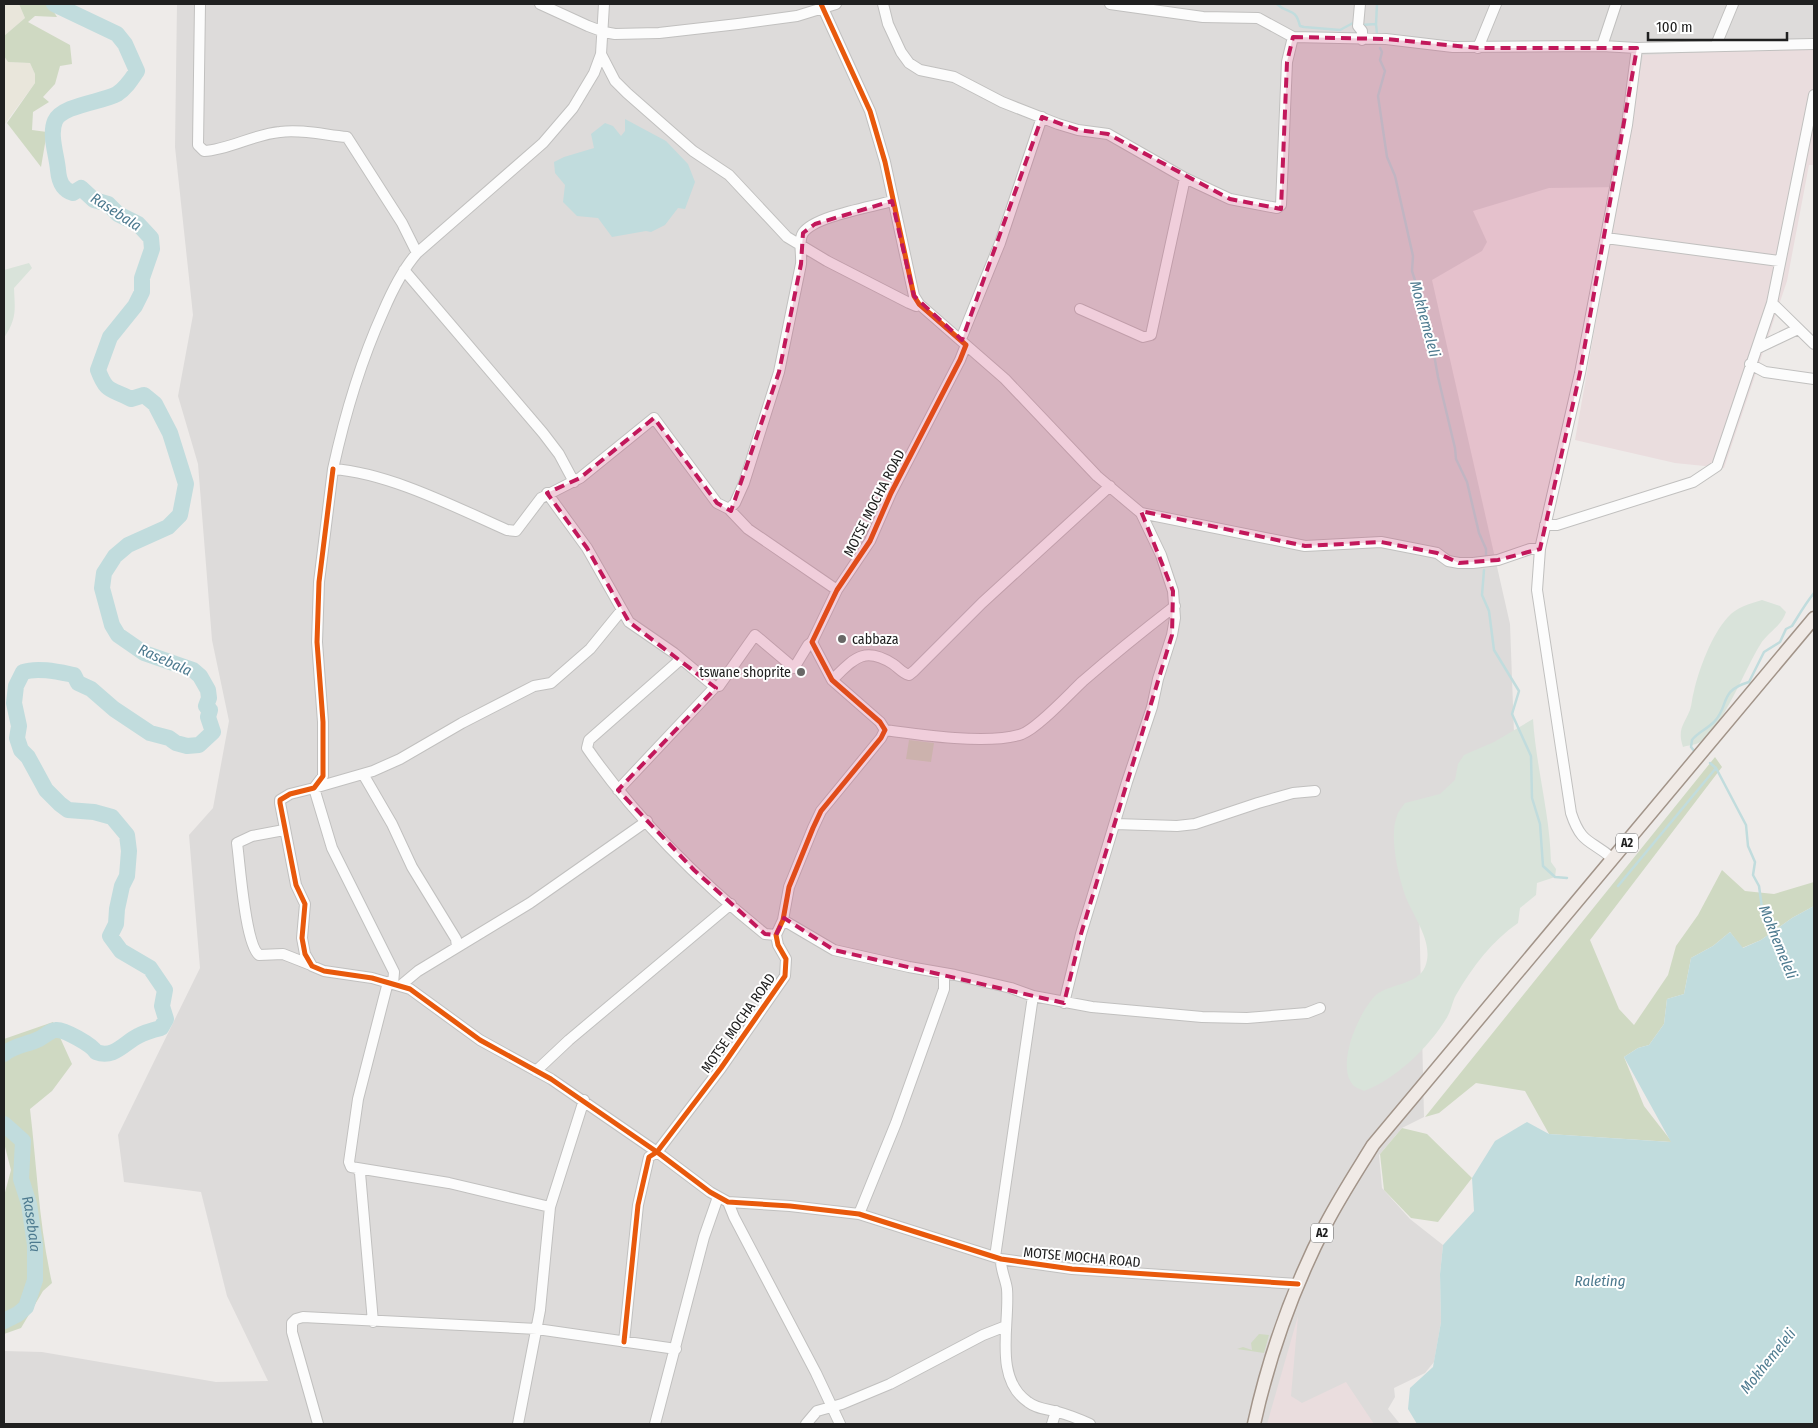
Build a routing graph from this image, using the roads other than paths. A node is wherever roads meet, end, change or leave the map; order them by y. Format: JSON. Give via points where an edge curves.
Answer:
{"nodes":[{"id":1,"x":200,"y":4,"type":"edge"},
{"id":2,"x":540,"y":4,"type":"edge"},
{"id":3,"x":604,"y":4,"type":"edge"},
{"id":4,"x":836,"y":4,"type":"edge"},
{"id":5,"x":883,"y":4,"type":"edge"},
{"id":6,"x":1110,"y":4,"type":"edge"},
{"id":7,"x":1360,"y":4,"type":"edge"},
{"id":8,"x":1496,"y":4,"type":"edge"},
{"id":9,"x":1616,"y":4,"type":"edge"},
{"id":10,"x":1733,"y":4,"type":"edge"},
{"id":11,"x":822,"y":6,"type":"edge"},
{"id":12,"x":604,"y":32,"type":"junction"},
{"id":13,"x":1293,"y":37,"type":"junction"},
{"id":14,"x":1362,"y":40,"type":"junction"},
{"id":15,"x":1814,"y":44,"type":"edge"},
{"id":16,"x":1716,"y":45,"type":"junction"},
{"id":17,"x":1602,"y":46,"type":"junction"},
{"id":18,"x":1478,"y":48,"type":"junction"},
{"id":19,"x":1637,"y":48,"type":"junction"},
{"id":20,"x":602,"y":54,"type":"junction"},
{"id":21,"x":1814,"y":95,"type":"edge"},
{"id":22,"x":1042,"y":117,"type":"junction"},
{"id":23,"x":1185,"y":178,"type":"junction"},
{"id":24,"x":892,"y":201,"type":"junction"},
{"id":25,"x":1606,"y":238,"type":"junction"},
{"id":26,"x":800,"y":246,"type":"junction"},
{"id":27,"x":417,"y":253,"type":"junction"},
{"id":28,"x":1779,"y":261,"type":"junction"},
{"id":29,"x":404,"y":270,"type":"junction"},
{"id":30,"x":1772,"y":303,"type":"junction"},
{"id":31,"x":919,"y":304,"type":"junction"},
{"id":32,"x":1080,"y":309,"type":"dead end"},
{"id":33,"x":1798,"y":329,"type":"junction"},
{"id":34,"x":963,"y":342,"type":"junction"},
{"id":35,"x":1814,"y":344,"type":"edge"},
{"id":36,"x":1758,"y":348,"type":"junction"},
{"id":37,"x":1750,"y":364,"type":"junction"},
{"id":38,"x":1814,"y":378,"type":"edge"},
{"id":39,"x":333,"y":469,"type":"junction"},
{"id":40,"x":574,"y":482,"type":"junction"},
{"id":41,"x":1110,"y":486,"type":"junction"},
{"id":42,"x":547,"y":494,"type":"junction"},
{"id":43,"x":729,"y":509,"type":"junction"},
{"id":44,"x":1141,"y":513,"type":"junction"},
{"id":45,"x":1545,"y":525,"type":"junction"},
{"id":46,"x":1540,"y":549,"type":"junction"},
{"id":47,"x":838,"y":590,"type":"junction"},
{"id":48,"x":1175,"y":606,"type":"junction"},
{"id":49,"x":621,"y":611,"type":"junction"},
{"id":50,"x":1814,"y":618,"type":"edge"},
{"id":51,"x":812,"y":642,"type":"junction"},
{"id":52,"x":681,"y":659,"type":"junction"},
{"id":53,"x":832,"y":680,"type":"junction"},
{"id":54,"x":715,"y":687,"type":"junction"},
{"id":55,"x":885,"y":730,"type":"junction"},
{"id":56,"x":363,"y":774,"type":"junction"},
{"id":57,"x":314,"y":788,"type":"junction"},
{"id":58,"x":618,"y":790,"type":"junction"},
{"id":59,"x":1315,"y":790,"type":"dead end"},
{"id":60,"x":647,"y":822,"type":"junction"},
{"id":61,"x":1115,"y":824,"type":"junction"},
{"id":62,"x":284,"y":830,"type":"junction"},
{"id":63,"x":1613,"y":859,"type":"junction"},
{"id":64,"x":730,"y":904,"type":"junction"},
{"id":65,"x":783,"y":920,"type":"junction"},
{"id":66,"x":776,"y":935,"type":"junction"},
{"id":67,"x":457,"y":947,"type":"junction"},
{"id":68,"x":312,"y":966,"type":"junction"},
{"id":69,"x":944,"y":974,"type":"junction"},
{"id":70,"x":394,"y":984,"type":"junction"},
{"id":71,"x":1033,"y":996,"type":"junction"},
{"id":72,"x":1064,"y":1003,"type":"junction"},
{"id":73,"x":1320,"y":1008,"type":"dead end"},
{"id":74,"x":536,"y":1072,"type":"junction"},
{"id":75,"x":584,"y":1100,"type":"junction"},
{"id":76,"x":657,"y":1152,"type":"junction"},
{"id":77,"x":357,"y":1168,"type":"junction"},
{"id":78,"x":718,"y":1198,"type":"junction"},
{"id":79,"x":728,"y":1202,"type":"junction"},
{"id":80,"x":550,"y":1206,"type":"junction"},
{"id":81,"x":859,"y":1214,"type":"junction"},
{"id":82,"x":998,"y":1258,"type":"junction"},
{"id":83,"x":1298,"y":1284,"type":"junction"},
{"id":84,"x":373,"y":1322,"type":"junction"},
{"id":85,"x":1006,"y":1326,"type":"junction"},
{"id":86,"x":537,"y":1329,"type":"junction"},
{"id":87,"x":624,"y":1342,"type":"junction"},
{"id":88,"x":676,"y":1349,"type":"junction"},
{"id":89,"x":832,"y":1407,"type":"junction"},
{"id":90,"x":1056,"y":1411,"type":"junction"},
{"id":91,"x":318,"y":1424,"type":"edge"},
{"id":92,"x":518,"y":1424,"type":"edge"},
{"id":93,"x":655,"y":1424,"type":"edge"},
{"id":94,"x":806,"y":1424,"type":"edge"},
{"id":95,"x":840,"y":1424,"type":"edge"},
{"id":96,"x":1052,"y":1424,"type":"edge"},
{"id":97,"x":1090,"y":1424,"type":"edge"},
{"id":98,"x":1254,"y":1424,"type":"edge"}],
"edges":[{"from":1,"to":27,"type":"street","via":[[198,145],[204,151],[214,150],[280,131],[346,137],[402,223]]},
{"from":2,"to":12,"type":"street"},
{"from":3,"to":12,"type":"street"},
{"from":4,"to":11,"type":"street"},
{"from":5,"to":22,"type":"street","via":[[888,24],[909,63],[920,70],[954,77],[1002,102]]},
{"from":6,"to":13,"type":"street","via":[[1204,17],[1258,18]]},
{"from":7,"to":14,"type":"street","via":[[1358,26]]},
{"from":8,"to":18,"type":"street"},
{"from":9,"to":17,"type":"street"},
{"from":10,"to":16,"type":"street"},
{"from":11,"to":12,"type":"street","via":[[797,16],[699,29],[631,34]]},
{"from":11,"to":24,"type":"street","via":[[870,111]]},
{"from":12,"to":20,"type":"street"},
{"from":13,"to":14,"type":"street"},
{"from":13,"to":23,"type":"street","via":[[1287,62],[1280,207],[1230,199]]},
{"from":14,"to":18,"type":"street","via":[[1386,39]]},
{"from":15,"to":16,"type":"street"},
{"from":16,"to":19,"type":"street"},
{"from":17,"to":18,"type":"street"},
{"from":17,"to":19,"type":"street"},
{"from":19,"to":25,"type":"street","via":[[1627,125]]},
{"from":20,"to":26,"type":"street","via":[[615,81],[627,93],[694,151],[729,175],[787,237]]},
{"from":20,"to":27,"type":"street","via":[[573,108],[543,143]]},
{"from":21,"to":28,"type":"street"},
{"from":22,"to":23,"type":"street","via":[[1078,130],[1108,134]]},
{"from":22,"to":34,"type":"street","name":"MOTSE MOCHA ROAD"},
{"from":23,"to":32,"type":"street","via":[[1151,335],[1143,337]]},
{"from":24,"to":26,"type":"street","via":[[815,224],[803,233]]},
{"from":24,"to":31,"type":"street","via":[[911,285]]},
{"from":25,"to":28,"type":"street"},
{"from":25,"to":45,"type":"street","via":[[1570,424]]},
{"from":26,"to":31,"type":"street","via":[[916,306]]},
{"from":26,"to":43,"type":"street","via":[[801,264],[779,372],[744,483]]},
{"from":27,"to":29,"type":"street"},
{"from":28,"to":30,"type":"street"},
{"from":29,"to":39,"type":"street","via":[[365,352],[346,411]]},
{"from":29,"to":40,"type":"street","via":[[543,433]]},
{"from":30,"to":33,"type":"street"},
{"from":30,"to":36,"type":"street"},
{"from":31,"to":34,"type":"street"},
{"from":33,"to":35,"type":"street"},
{"from":33,"to":36,"type":"street"},
{"from":34,"to":41,"type":"street","via":[[1005,378]]},
{"from":34,"to":47,"type":"street","name":"MOTSE MOCHA ROAD","via":[[960,360],[891,493],[870,541]]},
{"from":36,"to":37,"type":"street"},
{"from":37,"to":38,"type":"street","via":[[1765,372]]},
{"from":37,"to":45,"type":"street","via":[[1717,466],[1693,482],[1557,525]]},
{"from":39,"to":42,"type":"street","via":[[422,493],[512,532],[520,528],[535,505]]},
{"from":39,"to":57,"type":"street","via":[[319,582],[317,642],[323,776]]},
{"from":40,"to":42,"type":"street"},
{"from":40,"to":43,"type":"street","via":[[654,418],[717,503]]},
{"from":41,"to":44,"type":"street"},
{"from":41,"to":53,"type":"street","via":[[909,675],[881,658],[864,654]]},
{"from":42,"to":49,"type":"street","via":[[587,548]]},
{"from":43,"to":47,"type":"street","via":[[748,530]]},
{"from":44,"to":46,"type":"street","via":[[1305,546],[1381,542],[1437,553],[1448,561],[1473,564]]},
{"from":44,"to":48,"type":"street","via":[[1169,575]]},
{"from":45,"to":46,"type":"street"},
{"from":46,"to":63,"type":"street","via":[[1537,590],[1571,813],[1577,831],[1587,842]]},
{"from":47,"to":51,"type":"street","name":"MOTSE MOCHA ROAD"},
{"from":48,"to":55,"type":"street","via":[[1024,733],[1007,737],[969,737]]},
{"from":48,"to":61,"type":"street","via":[[1172,635]]},
{"from":49,"to":52,"type":"street","via":[[635,628]]},
{"from":49,"to":56,"type":"street","via":[[590,649],[558,679],[534,686],[400,759]]},
{"from":50,"to":63,"type":"main road","number":"A2"},
{"from":51,"to":53,"type":"street"},
{"from":51,"to":54,"type":"street","name":"MOTSE MOCHA ROAD","via":[[794,668],[755,635],[719,686]]},
{"from":52,"to":54,"type":"street"},
{"from":52,"to":58,"type":"street","via":[[587,744]]},
{"from":53,"to":55,"type":"street"},
{"from":54,"to":58,"type":"street"},
{"from":55,"to":65,"type":"street","via":[[820,811],[789,887]]},
{"from":56,"to":57,"type":"street"},
{"from":56,"to":67,"type":"street","via":[[415,872],[456,939]]},
{"from":57,"to":62,"type":"street","via":[[280,800]]},
{"from":57,"to":70,"type":"street","via":[[332,848],[394,972]]},
{"from":58,"to":60,"type":"street"},
{"from":59,"to":61,"type":"street","via":[[1258,802],[1195,824]]},
{"from":60,"to":64,"type":"street"},
{"from":60,"to":67,"type":"street","via":[[492,928]]},
{"from":61,"to":72,"type":"street","via":[[1081,934]]},
{"from":62,"to":68,"type":"street","via":[[296,885],[305,904],[302,938],[305,954]]},
{"from":62,"to":68,"type":"street","via":[[252,836],[237,843],[252,945],[259,955],[283,954]]},
{"from":63,"to":83,"type":"main road","number":"A2","via":[[1373,1145],[1326,1223]]},
{"from":64,"to":66,"type":"street","via":[[765,934]]},
{"from":64,"to":74,"type":"street","via":[[569,1040]]},
{"from":65,"to":66,"type":"street"},
{"from":65,"to":69,"type":"street","via":[[834,950]]},
{"from":66,"to":76,"type":"street","name":"MOTSE MOCHA ROAD","via":[[786,959],[785,976]]},
{"from":67,"to":70,"type":"street"},
{"from":68,"to":70,"type":"street"},
{"from":69,"to":71,"type":"street"},
{"from":69,"to":81,"type":"street","via":[[944,989]]},
{"from":70,"to":74,"type":"street","via":[[410,990],[480,1040]]},
{"from":70,"to":77,"type":"street","via":[[358,1099],[349,1162],[351,1167]]},
{"from":71,"to":72,"type":"street"},
{"from":71,"to":82,"type":"street"},
{"from":72,"to":73,"type":"street","via":[[1202,1017],[1248,1018],[1307,1014]]},
{"from":74,"to":75,"type":"street"},
{"from":75,"to":76,"type":"street"},
{"from":75,"to":80,"type":"street"},
{"from":76,"to":78,"type":"street","name":"MOTSE MOCHA ROAD"},
{"from":76,"to":87,"type":"street","via":[[649,1157],[638,1205]]},
{"from":77,"to":80,"type":"street","via":[[449,1183]]},
{"from":77,"to":84,"type":"street"},
{"from":78,"to":79,"type":"street","name":"MOTSE MOCHA ROAD"},
{"from":78,"to":88,"type":"street","via":[[704,1237]]},
{"from":79,"to":81,"type":"street","name":"MOTSE MOCHA ROAD"},
{"from":79,"to":89,"type":"street"},
{"from":80,"to":86,"type":"street"},
{"from":81,"to":82,"type":"street","name":"MOTSE MOCHA ROAD"},
{"from":82,"to":83,"type":"street","name":"MOTSE MOCHA ROAD","via":[[1072,1269]]},
{"from":82,"to":85,"type":"street","via":[[1007,1290]]},
{"from":83,"to":98,"type":"main road","number":"A2"},
{"from":84,"to":86,"type":"street"},
{"from":84,"to":91,"type":"street","via":[[303,1316],[292,1323]]},
{"from":85,"to":89,"type":"street","via":[[983,1334],[890,1384]]},
{"from":85,"to":90,"type":"street","via":[[1008,1367],[1020,1395],[1040,1408]]},
{"from":86,"to":87,"type":"street"},
{"from":86,"to":92,"type":"street"},
{"from":87,"to":88,"type":"street"},
{"from":88,"to":93,"type":"street"},
{"from":89,"to":94,"type":"street","via":[[817,1411]]},
{"from":89,"to":95,"type":"street"},
{"from":90,"to":96,"type":"street"},
{"from":90,"to":97,"type":"street"}]}
